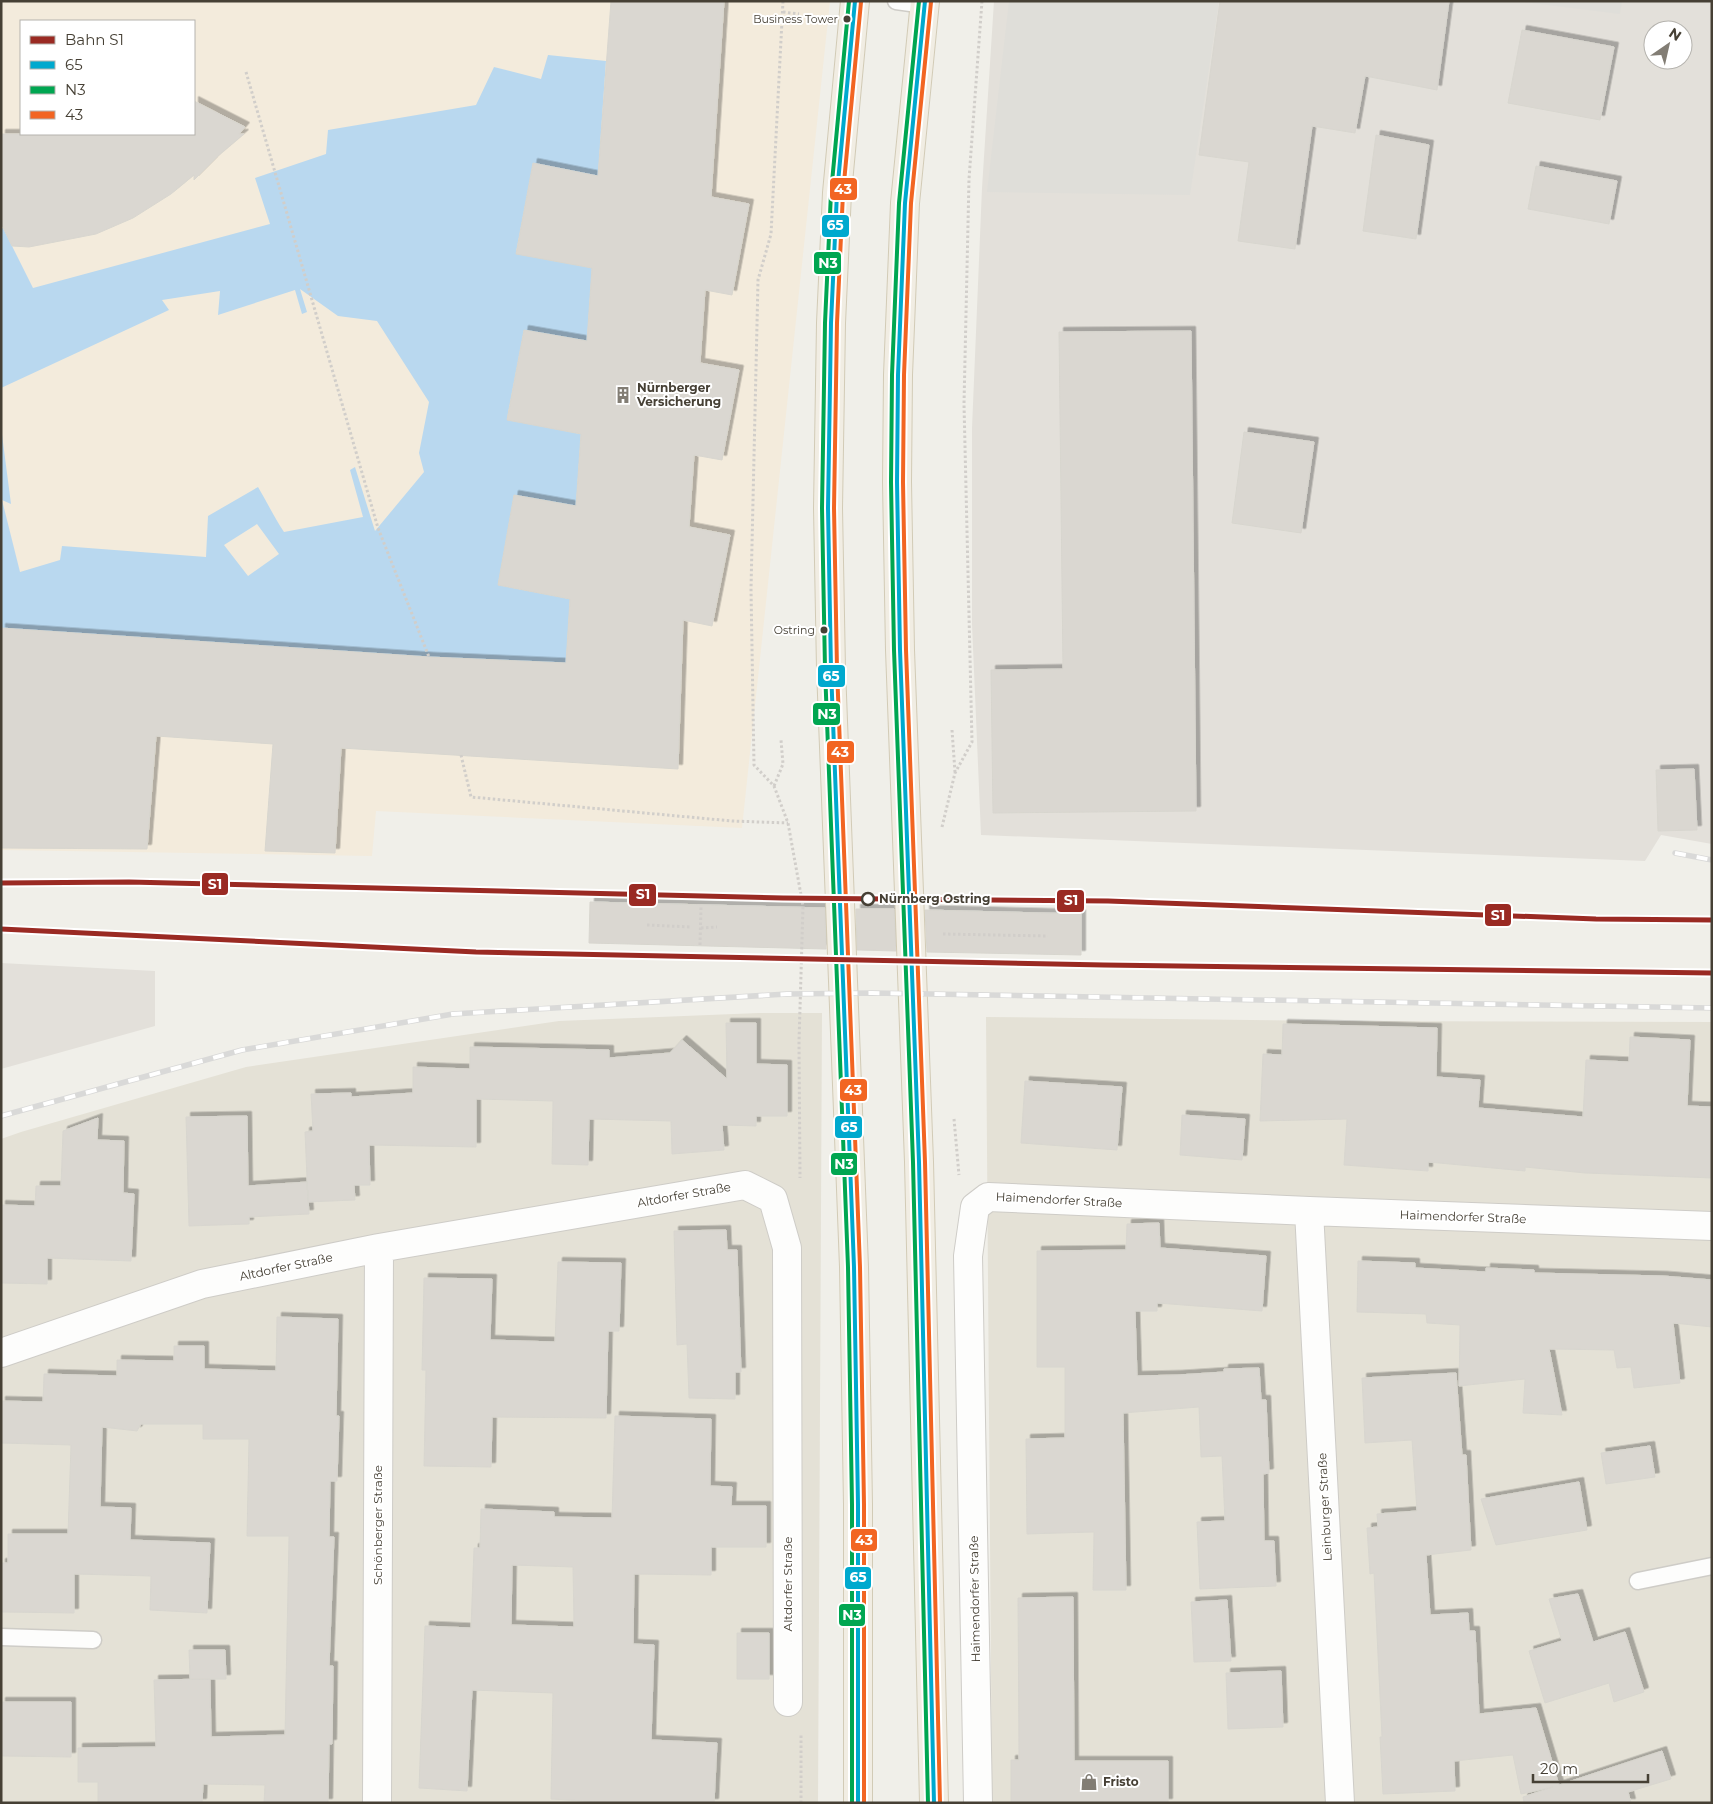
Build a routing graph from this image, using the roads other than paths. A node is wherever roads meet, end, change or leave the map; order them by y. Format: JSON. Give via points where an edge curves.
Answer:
{"nodes":[{"id":1,"x":855,"y":1,"type":"edge"},
{"id":2,"x":896,"y":1,"type":"edge"},
{"id":3,"x":925,"y":3,"type":"edge"},
{"id":4,"x":1309,"y":1212,"type":"junction"},
{"id":5,"x":1712,"y":1226,"type":"edge"},
{"id":6,"x":379,"y":1248,"type":"junction"},
{"id":7,"x":1,"y":1353,"type":"edge"},
{"id":8,"x":1712,"y":1566,"type":"edge"},
{"id":9,"x":1638,"y":1581,"type":"dead end"},
{"id":10,"x":1,"y":1638,"type":"edge"},
{"id":11,"x":93,"y":1640,"type":"dead end"},
{"id":12,"x":788,"y":1702,"type":"road end"},
{"id":13,"x":377,"y":1803,"type":"edge"},
{"id":14,"x":858,"y":1803,"type":"edge"},
{"id":15,"x":934,"y":1803,"type":"edge"},
{"id":16,"x":978,"y":1803,"type":"edge"},
{"id":17,"x":1340,"y":1803,"type":"edge"}],
"edges":[{"from":1,"to":14,"type":"main road","via":[[837,193],[830,323],[828,508],[854,1277]]},
{"from":2,"to":3,"type":"lane"},
{"from":3,"to":15,"type":"main road","via":[[905,203],[897,482],[920,1202]]},
{"from":4,"to":5,"type":"street","name":"Haimendorfer Straße"},
{"from":4,"to":16,"type":"street","name":"Haimendorfer Straße","via":[[988,1197],[975,1206],[968,1256]]},
{"from":4,"to":17,"type":"street","name":"Leinburger Straße"},
{"from":6,"to":7,"type":"street","name":"Altdorfer Straße","via":[[202,1284]]},
{"from":6,"to":12,"type":"street","name":"Altdorfer Straße","via":[[745,1185],[773,1199],[788,1248]]},
{"from":6,"to":13,"type":"street","name":"Schönberger Straße"},
{"from":8,"to":9,"type":"lane"},
{"from":10,"to":11,"type":"lane"}]}
